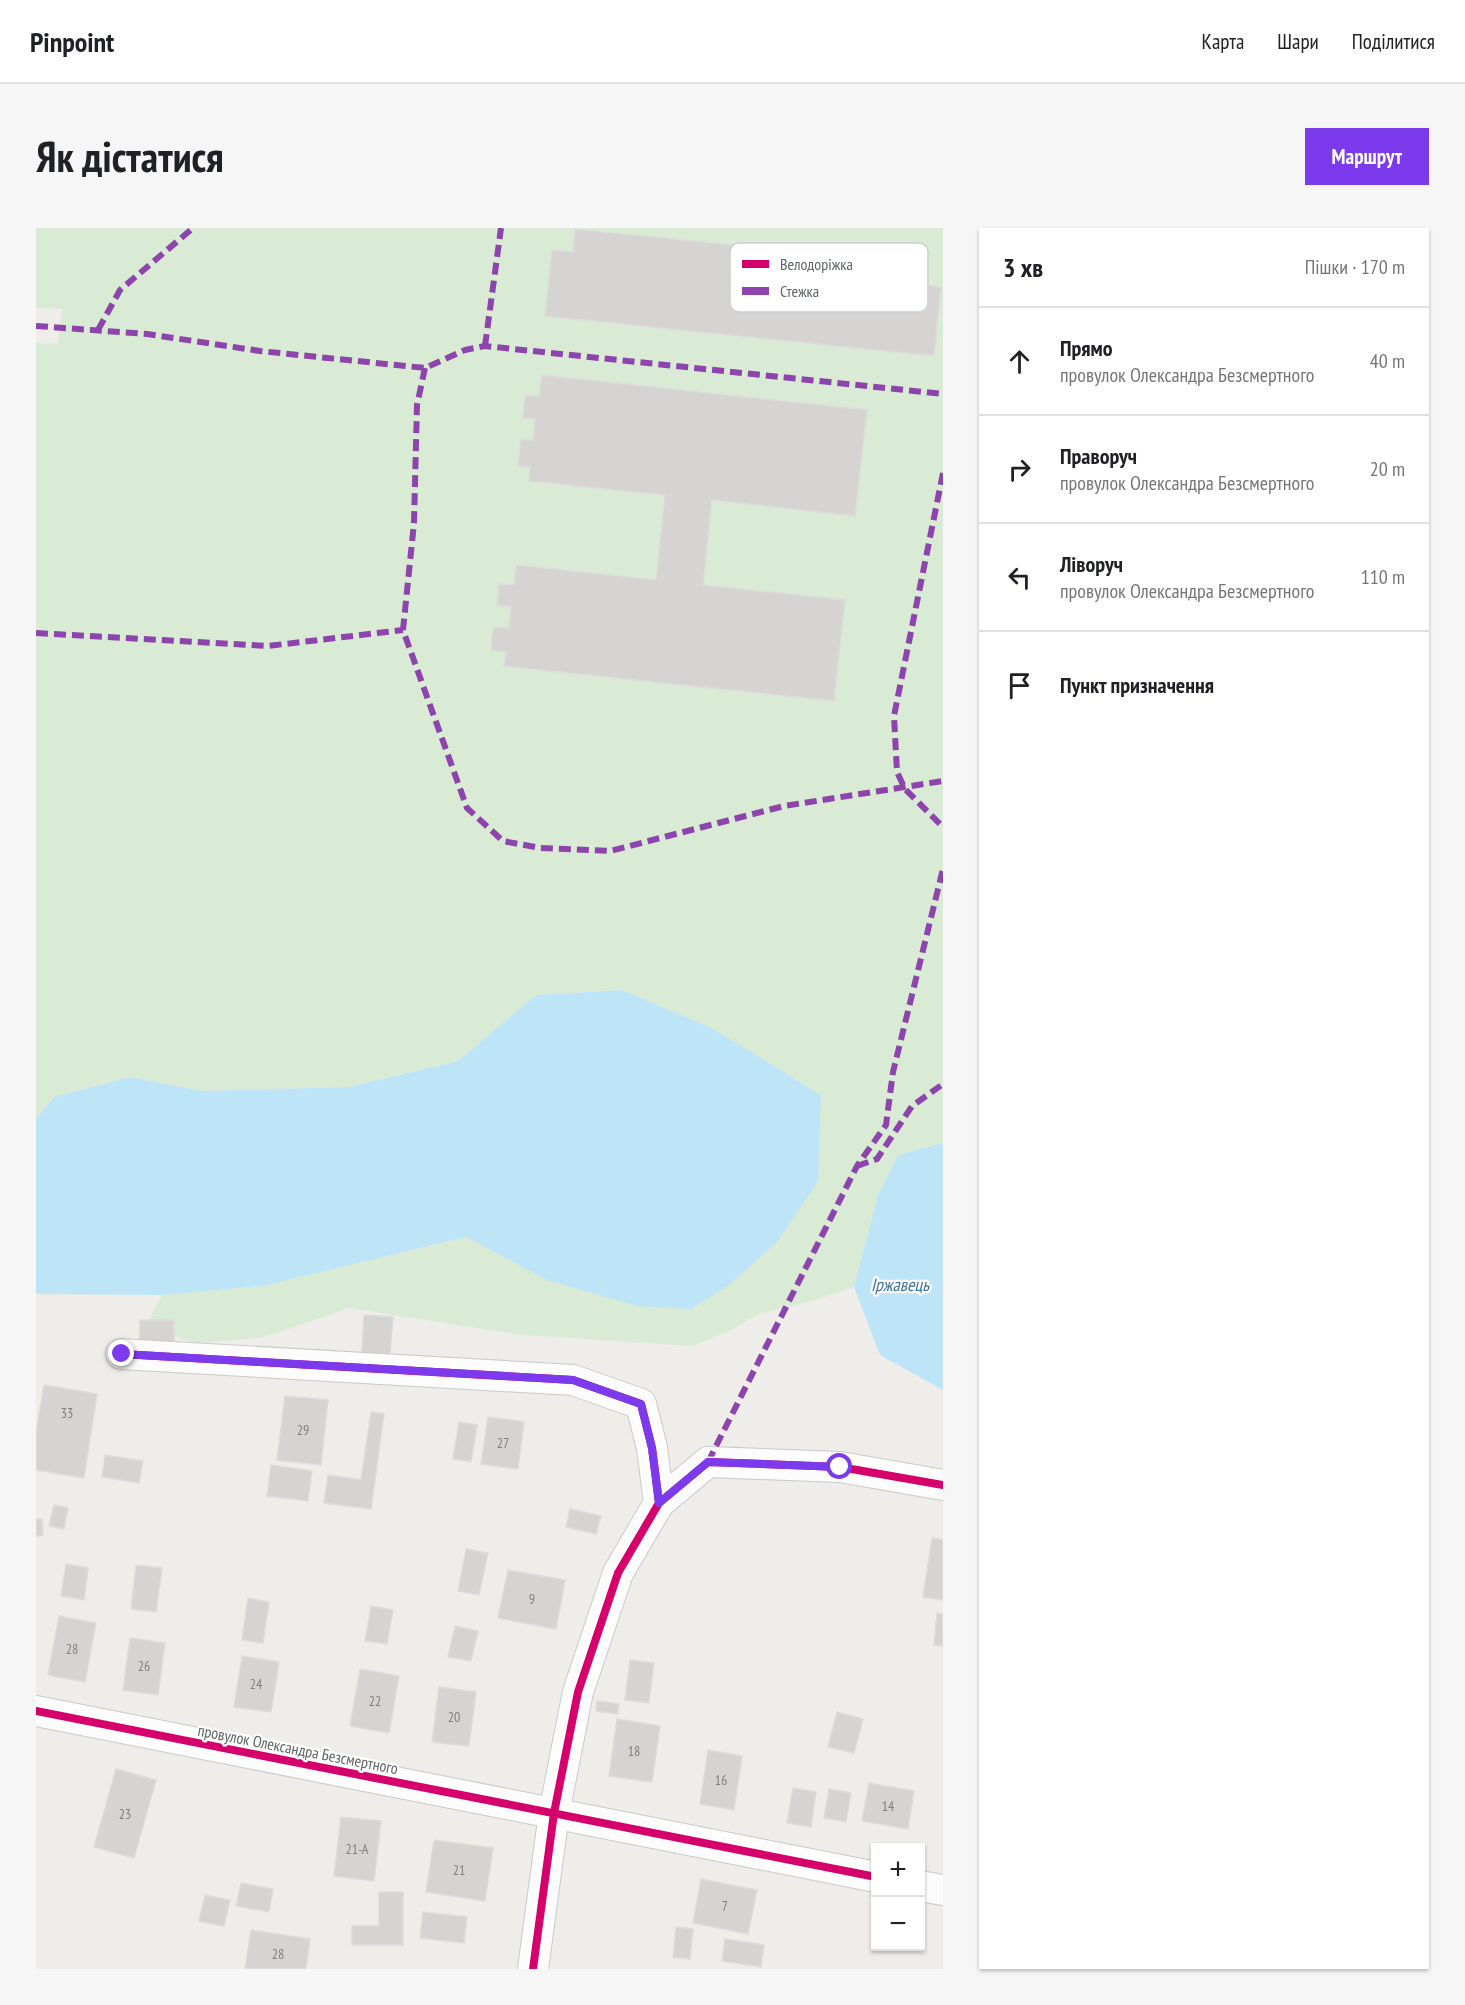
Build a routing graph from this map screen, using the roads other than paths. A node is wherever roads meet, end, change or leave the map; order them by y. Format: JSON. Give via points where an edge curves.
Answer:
{"nodes":[{"id":1,"x":122,"y":1354,"type":"dead end"},
{"id":2,"x":943,"y":1485,"type":"edge"},
{"id":3,"x":659,"y":1503,"type":"junction"},
{"id":4,"x":36,"y":1711,"type":"edge"},
{"id":5,"x":555,"y":1813,"type":"junction"},
{"id":6,"x":871,"y":1876,"type":"edge"},
{"id":7,"x":925,"y":1887,"type":"edge"},
{"id":8,"x":943,"y":1890,"type":"edge"},
{"id":9,"x":533,"y":1969,"type":"edge"}],
"edges":[{"from":1,"to":3,"type":"street","via":[[573,1380],[641,1404]]},
{"from":2,"to":3,"type":"street","via":[[840,1467],[708,1462]]},
{"from":3,"to":5,"type":"street","via":[[618,1573],[578,1692]]},
{"from":4,"to":5,"type":"street","name":"провулок Олександра Безсмертного"},
{"from":5,"to":6,"type":"street","name":"провулок Олександра Безсмертного"},
{"from":5,"to":9,"type":"street"},
{"from":7,"to":8,"type":"street"}]}
